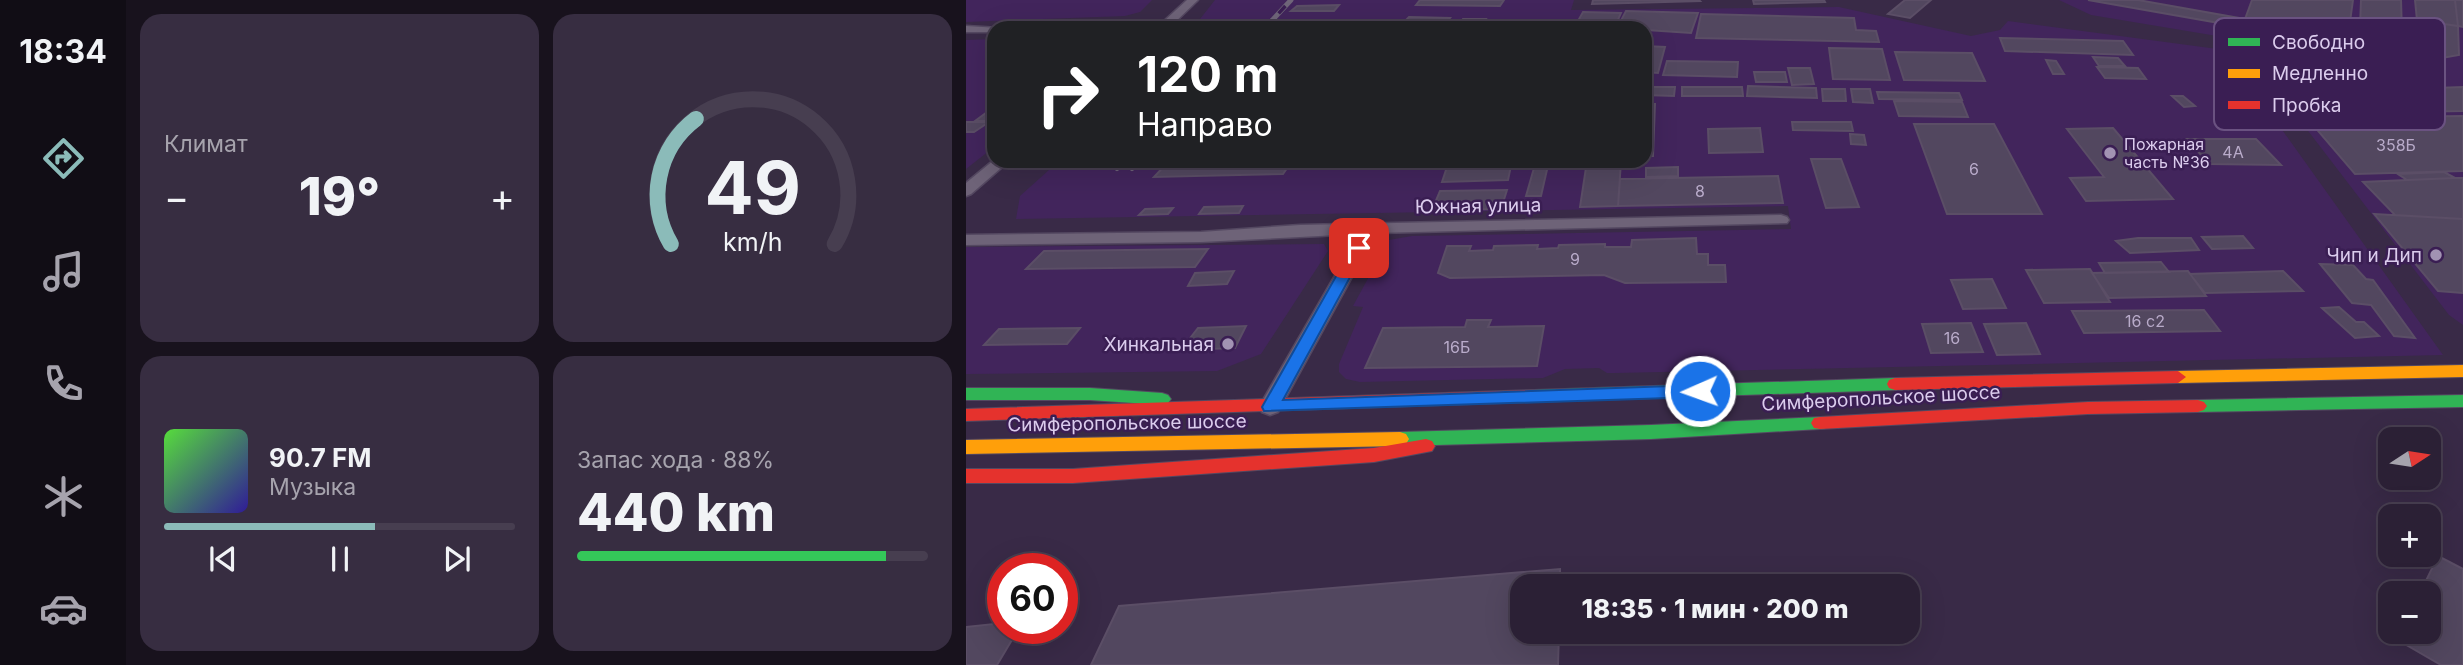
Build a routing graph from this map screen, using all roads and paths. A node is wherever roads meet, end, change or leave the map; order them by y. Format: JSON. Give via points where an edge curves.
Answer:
{"nodes":[{"id":1,"x":1193,"y":0,"type":"edge"},
{"id":2,"x":1171,"y":21,"type":"edge"},
{"id":3,"x":966,"y":29,"type":"edge"},
{"id":4,"x":987,"y":29,"type":"edge"},
{"id":5,"x":994,"y":168,"type":"edge"},
{"id":6,"x":966,"y":191,"type":"edge"},
{"id":7,"x":1781,"y":220,"type":"dead end"},
{"id":8,"x":1370,"y":229,"type":"junction"},
{"id":9,"x":966,"y":240,"type":"edge"},
{"id":10,"x":2463,"y":371,"type":"edge"},
{"id":11,"x":966,"y":394,"type":"edge"},
{"id":12,"x":2463,"y":401,"type":"edge"},
{"id":13,"x":1263,"y":406,"type":"junction"},
{"id":14,"x":966,"y":415,"type":"edge"},
{"id":15,"x":1466,"y":438,"type":"junction"},
{"id":16,"x":966,"y":447,"type":"edge"},
{"id":17,"x":966,"y":476,"type":"edge"}],
"edges":[{"from":1,"to":2,"type":"street"},
{"from":3,"to":4,"type":"street"},
{"from":5,"to":6,"type":"street"},
{"from":7,"to":8,"type":"street","name":"Южная улица"},
{"from":8,"to":9,"type":"street","name":"Южная улица"},
{"from":8,"to":13,"type":"street"},
{"from":10,"to":13,"type":"main road","name":"Симферопольское шоссе","via":[[1928,383]]},
{"from":11,"to":13,"type":"main road","via":[[1090,394]]},
{"from":12,"to":15,"type":"main road","name":"Симферопольское шоссе","via":[[2088,408]]},
{"from":13,"to":14,"type":"main road","name":"Симферопольское шоссе"},
{"from":15,"to":16,"type":"main road","name":"Симферопольское шоссе"},
{"from":15,"to":17,"type":"main road","via":[[1374,456],[1073,476]]}]}
